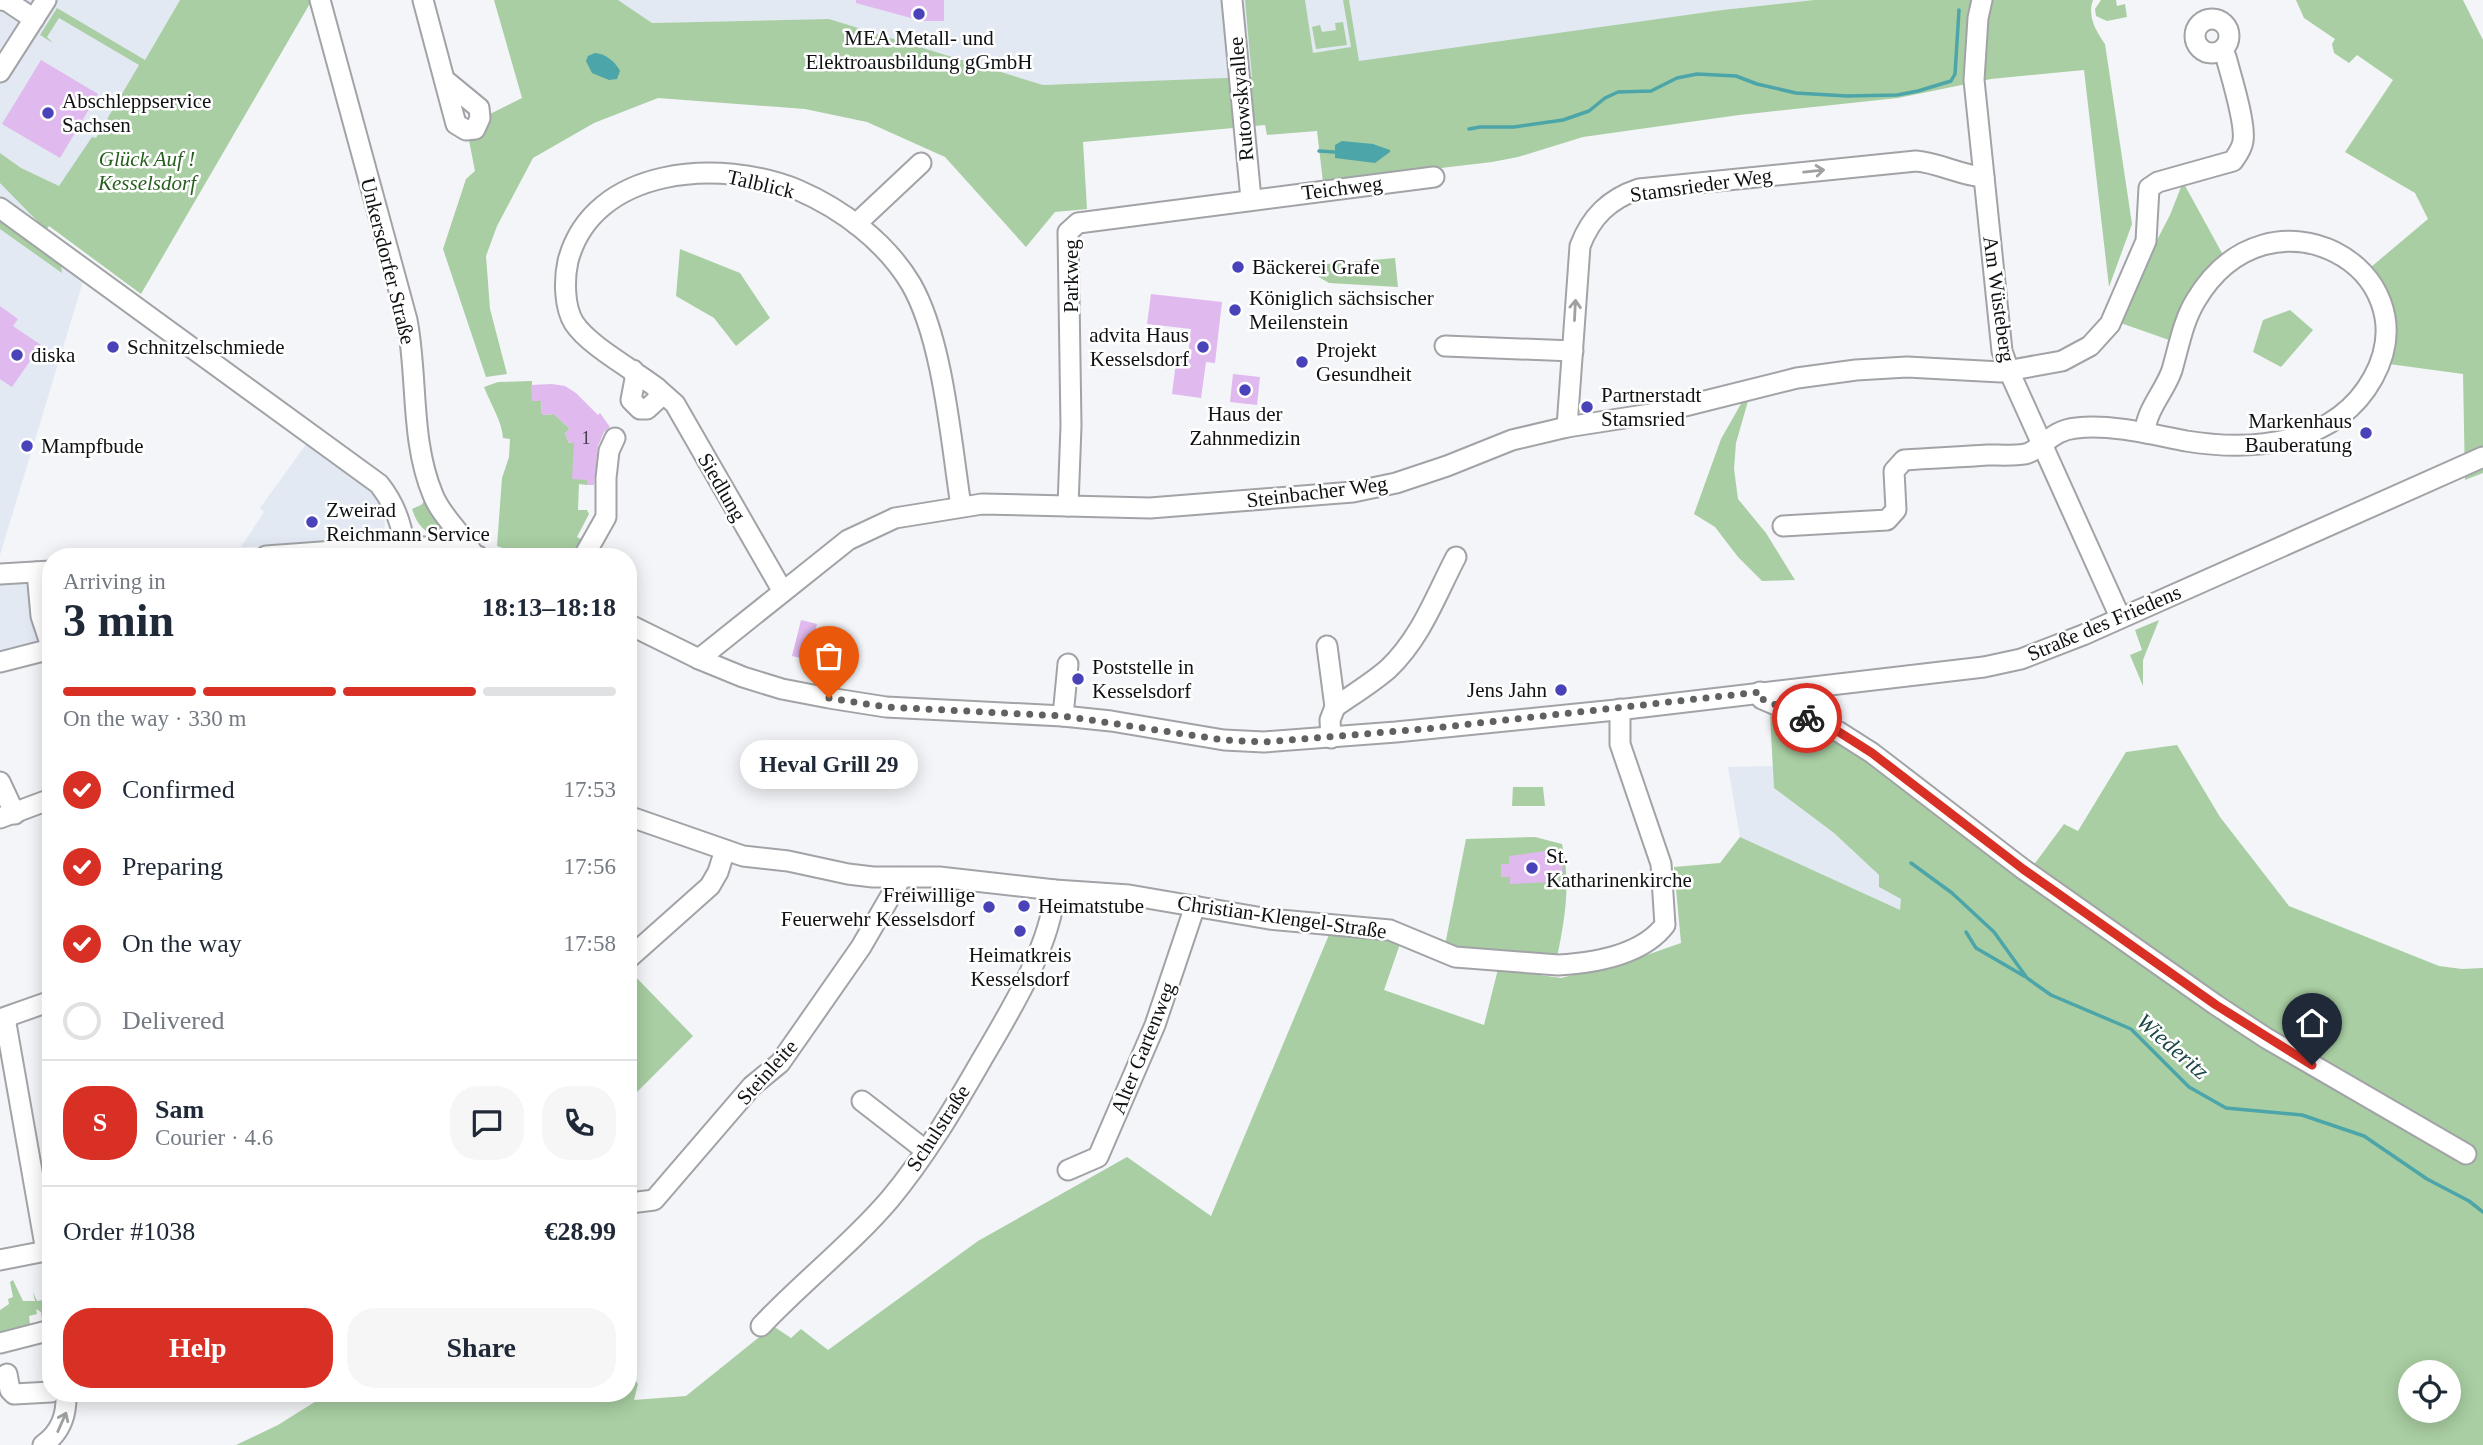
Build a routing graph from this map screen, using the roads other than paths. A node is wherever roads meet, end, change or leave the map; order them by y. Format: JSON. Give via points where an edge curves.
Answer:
{"nodes":[{"id":1,"x":0,"y":0,"type":"edge"},
{"id":2,"x":46,"y":0,"type":"edge"},
{"id":3,"x":320,"y":0,"type":"edge"},
{"id":4,"x":423,"y":0,"type":"edge"},
{"id":5,"x":1232,"y":0,"type":"edge"},
{"id":6,"x":1982,"y":0,"type":"edge"},
{"id":7,"x":34,"y":19,"type":"junction"},
{"id":8,"x":2221,"y":51,"type":"dead end"},
{"id":9,"x":0,"y":72,"type":"edge"},
{"id":10,"x":445,"y":80,"type":"dead end"},
{"id":11,"x":921,"y":163,"type":"dead end"},
{"id":12,"x":1434,"y":177,"type":"dead end"},
{"id":13,"x":1984,"y":177,"type":"junction"},
{"id":14,"x":1251,"y":199,"type":"junction"},
{"id":15,"x":0,"y":208,"type":"edge"},
{"id":16,"x":856,"y":224,"type":"junction"},
{"id":17,"x":1445,"y":346,"type":"dead end"},
{"id":18,"x":1573,"y":351,"type":"junction"},
{"id":19,"x":633,"y":370,"type":"junction"},
{"id":20,"x":2009,"y":371,"type":"junction"},
{"id":21,"x":657,"y":388,"type":"junction"},
{"id":22,"x":1567,"y":427,"type":"junction"},
{"id":23,"x":2145,"y":432,"type":"junction"},
{"id":24,"x":615,"y":438,"type":"dead end"},
{"id":25,"x":2041,"y":443,"type":"junction"},
{"id":26,"x":2483,"y":457,"type":"edge"},
{"id":27,"x":961,"y":506,"type":"junction"},
{"id":28,"x":1068,"y":506,"type":"junction"},
{"id":29,"x":1783,"y":526,"type":"dead end"},
{"id":30,"x":404,"y":546,"type":"junction"},
{"id":31,"x":376,"y":548,"type":"edge"},
{"id":32,"x":431,"y":548,"type":"edge"},
{"id":33,"x":469,"y":548,"type":"edge"},
{"id":34,"x":589,"y":548,"type":"edge"},
{"id":35,"x":1456,"y":557,"type":"dead end"},
{"id":36,"x":42,"y":571,"type":"edge"},
{"id":37,"x":0,"y":575,"type":"edge"},
{"id":38,"x":782,"y":590,"type":"junction"},
{"id":39,"x":42,"y":601,"type":"edge"},
{"id":40,"x":2120,"y":617,"type":"junction"},
{"id":41,"x":42,"y":619,"type":"edge"},
{"id":42,"x":637,"y":628,"type":"edge"},
{"id":43,"x":1327,"y":646,"type":"dead end"},
{"id":44,"x":42,"y":650,"type":"edge"},
{"id":45,"x":699,"y":659,"type":"junction"},
{"id":46,"x":0,"y":662,"type":"edge"},
{"id":47,"x":1068,"y":664,"type":"dead end"},
{"id":48,"x":1760,"y":692,"type":"junction"},
{"id":49,"x":1335,"y":707,"type":"junction"},
{"id":50,"x":1620,"y":709,"type":"junction"},
{"id":51,"x":1063,"y":716,"type":"junction"},
{"id":52,"x":1331,"y":738,"type":"junction"},
{"id":53,"x":0,"y":782,"type":"edge"},
{"id":54,"x":42,"y":802,"type":"edge"},
{"id":55,"x":7,"y":816,"type":"edge"},
{"id":56,"x":637,"y":819,"type":"edge"},
{"id":57,"x":724,"y":850,"type":"junction"},
{"id":58,"x":901,"y":878,"type":"junction"},
{"id":59,"x":1055,"y":890,"type":"junction"},
{"id":60,"x":1195,"y":906,"type":"junction"},
{"id":61,"x":637,"y":951,"type":"edge"},
{"id":62,"x":42,"y":1004,"type":"edge"},
{"id":63,"x":2,"y":1019,"type":"edge"},
{"id":64,"x":862,"y":1101,"type":"dead end"},
{"id":65,"x":925,"y":1150,"type":"junction"},
{"id":66,"x":2466,"y":1154,"type":"dead end"},
{"id":67,"x":1068,"y":1170,"type":"dead end"},
{"id":68,"x":637,"y":1202,"type":"edge"},
{"id":69,"x":42,"y":1230,"type":"edge"},
{"id":70,"x":42,"y":1252,"type":"edge"},
{"id":71,"x":0,"y":1260,"type":"edge"},
{"id":72,"x":761,"y":1326,"type":"dead end"},
{"id":73,"x":42,"y":1332,"type":"edge"},
{"id":74,"x":0,"y":1343,"type":"edge"},
{"id":75,"x":7,"y":1374,"type":"dead end"},
{"id":76,"x":42,"y":1392,"type":"edge"},
{"id":77,"x":66,"y":1402,"type":"edge"},
{"id":78,"x":43,"y":1445,"type":"edge"}],
"edges":[{"from":1,"to":7,"type":"street"},
{"from":2,"to":7,"type":"street"},
{"from":3,"to":33,"type":"street","name":"Unkersdorfer Straße","via":[[407,320],[415,408],[432,493]]},
{"from":4,"to":10,"type":"street"},
{"from":5,"to":14,"type":"street","name":"Rutowskyallee"},
{"from":6,"to":13,"type":"street","name":"Am Wüsteberg","via":[[1974,80]]},
{"from":7,"to":9,"type":"street"},
{"from":8,"to":20,"type":"street","name":"Steinbacher Weg","via":[[2227,57],[2242,127],[2240,152],[2233,161],[2149,188],[2149,218],[2140,260],[2110,324],[2096,341],[2062,361]]},
{"from":11,"to":16,"type":"street"},
{"from":12,"to":14,"type":"street","name":"Teichweg"},
{"from":18,"to":13,"type":"street","name":"Stamsrieder Weg","one_way":true,"via":[[1580,246],[1586,229],[1605,205],[1621,195],[1639,189],[1916,161]]},
{"from":13,"to":20,"type":"street","name":"Am Wüsteberg","via":[[2001,341]]},
{"from":14,"to":28,"type":"street","name":"Parkweg","via":[[1078,223],[1068,232],[1072,400]]},
{"from":15,"to":30,"type":"street","via":[[379,484],[397,512]]},
{"from":16,"to":19,"type":"street","name":"Talblick","via":[[779,183],[721,174],[653,181],[616,195],[580,228],[565,273],[567,296],[572,321],[581,332]]},
{"from":16,"to":27,"type":"street","name":"Talblick","via":[[886,252],[915,293],[938,363]]},
{"from":17,"to":18,"type":"street"},
{"from":18,"to":22,"type":"street","name":"Stamsrieder Weg"},
{"from":19,"to":21,"type":"street","name":"Talblick"},
{"from":19,"to":21,"type":"street","via":[[630,397],[634,406],[647,409],[659,398]]},
{"from":20,"to":22,"type":"street","name":"Steinbacher Weg","via":[[1907,367],[1837,372],[1754,387],[1657,413]]},
{"from":20,"to":25,"type":"street","name":"Am Wüsteberg"},
{"from":21,"to":38,"type":"street","name":"Siedlung","via":[[675,404]]},
{"from":22,"to":28,"type":"street","name":"Steinbacher Weg","via":[[1512,440],[1447,466],[1353,492],[1182,507]]},
{"from":23,"to":23,"type":"street","via":[[2204,443],[2263,444],[2301,437],[2340,417],[2368,387],[2384,348],[2383,310],[2364,274],[2345,257],[2302,241],[2259,244],[2239,254],[2221,267],[2189,312],[2171,373]]},
{"from":23,"to":25,"type":"street","via":[[2073,428]]},
{"from":24,"to":34,"type":"street","via":[[606,478],[606,517]]},
{"from":25,"to":29,"type":"street","via":[[2027,454],[1903,460],[1894,471],[1896,510],[1887,520]]},
{"from":25,"to":40,"type":"street","name":"Am Wüsteberg"},
{"from":26,"to":40,"type":"street","name":"Straße des Friedens"},
{"from":27,"to":28,"type":"street","name":"Steinbacher Weg"},
{"from":27,"to":38,"type":"street","name":"Steinbacher Weg","via":[[875,526],[848,540]]},
{"from":30,"to":31,"type":"street"},
{"from":30,"to":32,"type":"street"},
{"from":35,"to":49,"type":"street","via":[[1436,601],[1401,654]]},
{"from":36,"to":37,"type":"street"},
{"from":38,"to":45,"type":"street","name":"Steinbacher Weg"},
{"from":39,"to":41,"type":"street"},
{"from":40,"to":48,"type":"street","name":"Straße des Friedens","via":[[2008,662]]},
{"from":42,"to":45,"type":"street","name":"Straße des Friedens"},
{"from":43,"to":49,"type":"street"},
{"from":44,"to":46,"type":"street"},
{"from":45,"to":51,"type":"street","name":"Straße des Friedens","via":[[782,689],[859,703]]},
{"from":47,"to":51,"type":"street"},
{"from":48,"to":50,"type":"street","name":"Straße des Friedens"},
{"from":48,"to":66,"type":"street","via":[[1762,699],[1839,732],[1872,753],[2023,869],[2266,1038]]},
{"from":49,"to":52,"type":"street"},
{"from":50,"to":52,"type":"street","name":"Straße des Friedens"},
{"from":50,"to":60,"type":"street","name":"Christian-Klengel-Straße","via":[[1619,744],[1661,864],[1665,901],[1665,925],[1639,947],[1574,964],[1502,962],[1455,957],[1390,930],[1269,919]]},
{"from":51,"to":52,"type":"street","name":"Straße des Friedens","via":[[1224,740]]},
{"from":53,"to":55,"type":"street"},
{"from":54,"to":55,"type":"street"},
{"from":56,"to":57,"type":"street","name":"Christian-Klengel-Straße"},
{"from":57,"to":58,"type":"street","name":"Christian-Klengel-Straße","via":[[848,874]]},
{"from":57,"to":61,"type":"street","via":[[710,886]]},
{"from":58,"to":59,"type":"street","name":"Christian-Klengel-Straße","via":[[961,879]]},
{"from":58,"to":68,"type":"street","name":"Steinleite","via":[[861,947],[780,1063],[752,1086],[653,1200]]},
{"from":59,"to":60,"type":"street","name":"Christian-Klengel-Straße"},
{"from":59,"to":65,"type":"street","name":"Schulstraße","via":[[1050,918],[1022,989]]},
{"from":60,"to":67,"type":"street","name":"Alter Gartenweg","via":[[1155,1025],[1098,1157]]},
{"from":62,"to":63,"type":"street"},
{"from":63,"to":69,"type":"street"},
{"from":64,"to":65,"type":"street"},
{"from":65,"to":72,"type":"street","name":"Schulstraße","via":[[862,1230]]},
{"from":70,"to":71,"type":"street"},
{"from":73,"to":74,"type":"street"},
{"from":75,"to":76,"type":"street","via":[[14,1394]]},
{"from":78,"to":77,"type":"street","one_way":true,"via":[[56,1436]]}]}
